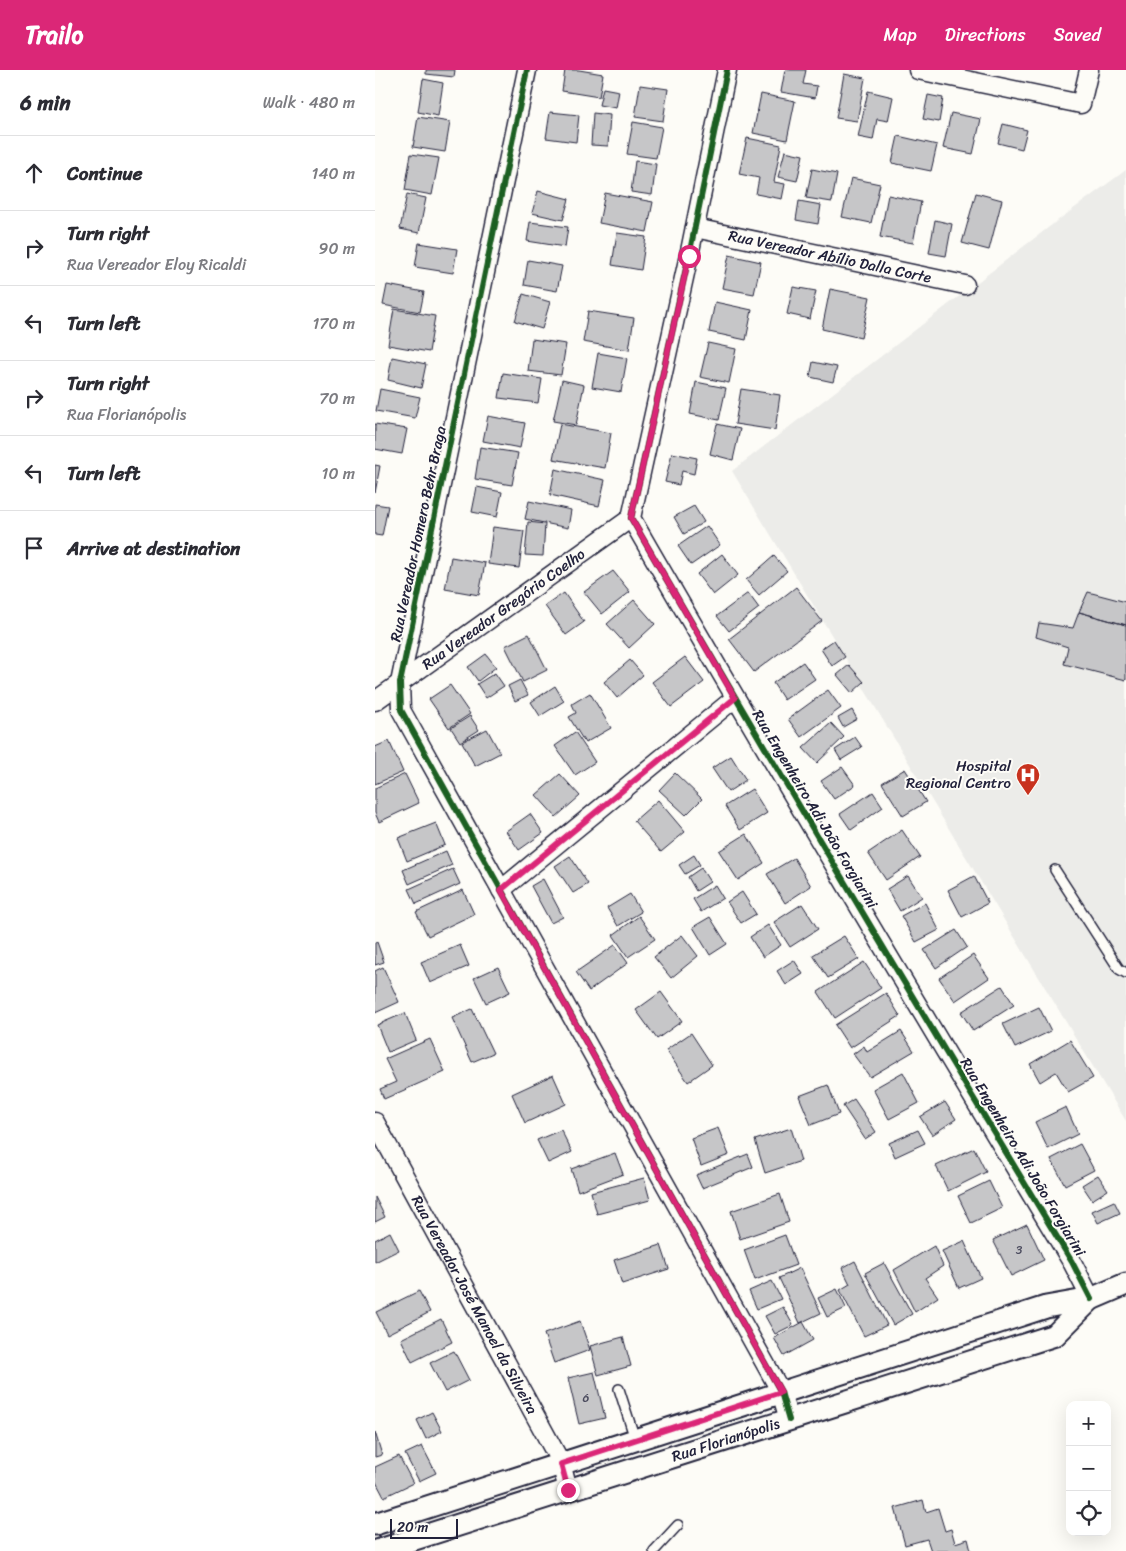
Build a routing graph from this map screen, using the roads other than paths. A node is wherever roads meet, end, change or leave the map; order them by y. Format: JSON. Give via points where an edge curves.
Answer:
{"nodes":[{"id":1,"x":527,"y":70,"type":"edge"},
{"id":2,"x":727,"y":70,"type":"edge"},
{"id":3,"x":919,"y":70,"type":"edge"},
{"id":4,"x":1089,"y":70,"type":"edge"},
{"id":5,"x":695,"y":228,"type":"junction"},
{"id":6,"x":965,"y":285,"type":"dead end"},
{"id":7,"x":631,"y":518,"type":"junction"},
{"id":8,"x":400,"y":683,"type":"junction"},
{"id":9,"x":735,"y":698,"type":"junction"},
{"id":10,"x":375,"y":701,"type":"edge"},
{"id":11,"x":1055,"y":870,"type":"dead end"},
{"id":12,"x":501,"y":890,"type":"junction"},
{"id":13,"x":1126,"y":973,"type":"edge"},
{"id":14,"x":375,"y":1122,"type":"edge"},
{"id":15,"x":1126,"y":1284,"type":"edge"},
{"id":16,"x":1091,"y":1299,"type":"junction"},
{"id":17,"x":619,"y":1389,"type":"dead end"},
{"id":18,"x":781,"y":1392,"type":"junction"},
{"id":19,"x":789,"y":1420,"type":"junction"},
{"id":20,"x":635,"y":1439,"type":"junction"},
{"id":21,"x":561,"y":1464,"type":"junction"},
{"id":22,"x":568,"y":1490,"type":"junction"},
{"id":23,"x":375,"y":1524,"type":"edge"},
{"id":24,"x":678,"y":1525,"type":"dead end"},
{"id":25,"x":377,"y":1551,"type":"edge"},
{"id":26,"x":654,"y":1551,"type":"edge"}],
"edges":[{"from":1,"to":8,"type":"street","name":"Rua Vereador Homero Behr Braga"},
{"from":2,"to":5,"type":"street"},
{"from":3,"to":4,"type":"street","via":[[1081,104]]},
{"from":5,"to":6,"type":"street","name":"Rua Vereador Abílio Dalla Corte"},
{"from":5,"to":7,"type":"street"},
{"from":7,"to":8,"type":"street","name":"Rua Vereador Gregório Coelho"},
{"from":7,"to":9,"type":"street","name":"Rua Engenheiro Adi João Forgiarini"},
{"from":8,"to":10,"type":"street","name":"Rua Vereador Gregório Coelho"},
{"from":8,"to":12,"type":"street","name":"Rua Vereador Homero Behr Braga","via":[[401,710]]},
{"from":9,"to":12,"type":"street"},
{"from":9,"to":16,"type":"street","name":"Rua Engenheiro Adi João Forgiarini","via":[[1072,1262]]},
{"from":11,"to":13,"type":"lane","via":[[1119,969]]},
{"from":12,"to":18,"type":"street","name":"Rua Vereador Homero Behr Braga"},
{"from":14,"to":21,"type":"street","name":"Rua Vereador José Manoel da Silveira"},
{"from":15,"to":16,"type":"street","name":"Rua Florianópolis"},
{"from":16,"to":18,"type":"street","name":"Rua Florianópolis","via":[[1046,1307]]},
{"from":16,"to":19,"type":"street","name":"Rua Florianópolis","via":[[1055,1335]]},
{"from":17,"to":20,"type":"lane"},
{"from":18,"to":19,"type":"street","name":"Rua Vereador Homero Behr Braga"},
{"from":18,"to":20,"type":"street","name":"Rua Florianópolis"},
{"from":19,"to":22,"type":"street","name":"Rua Florianópolis"},
{"from":20,"to":21,"type":"street","name":"Rua Florianópolis"},
{"from":21,"to":22,"type":"street","name":"Rua Vereador José Manoel da Silveira"},
{"from":21,"to":23,"type":"street","name":"Rua Florianópolis"},
{"from":22,"to":25,"type":"street","name":"Rua Florianópolis"},
{"from":24,"to":26,"type":"lane"}]}
